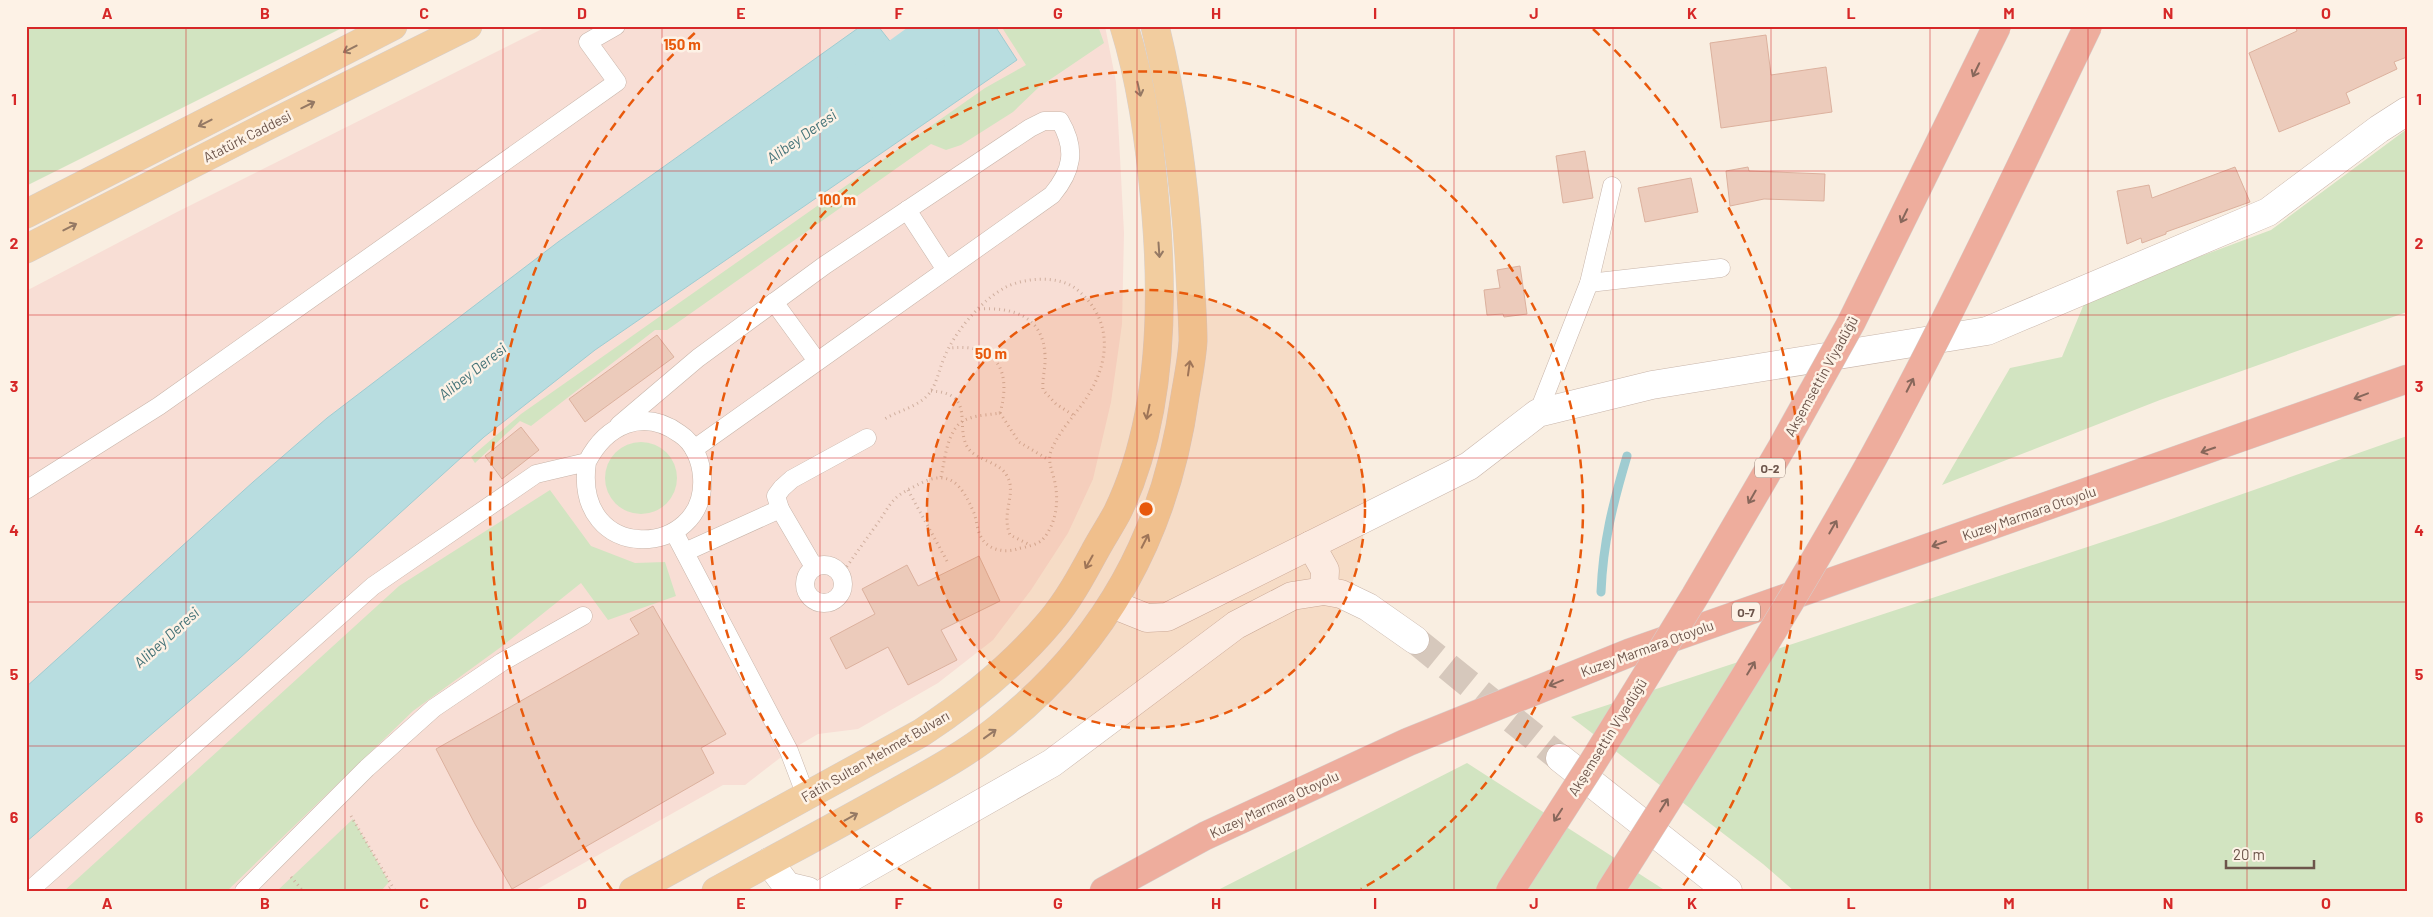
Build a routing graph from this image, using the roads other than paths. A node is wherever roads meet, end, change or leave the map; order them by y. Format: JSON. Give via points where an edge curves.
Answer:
{"nodes":[{"id":1,"x":393,"y":26,"type":"edge"},
{"id":2,"x":468,"y":26,"type":"edge"},
{"id":3,"x":616,"y":26,"type":"edge"},
{"id":4,"x":1155,"y":26,"type":"edge"},
{"id":5,"x":1997,"y":26,"type":"edge"},
{"id":6,"x":2088,"y":26,"type":"edge"},
{"id":7,"x":1126,"y":34,"type":"edge"},
{"id":8,"x":2407,"y":111,"type":"edge"},
{"id":9,"x":1612,"y":186,"type":"dead end"},
{"id":10,"x":907,"y":210,"type":"junction"},
{"id":11,"x":26,"y":214,"type":"edge"},
{"id":12,"x":26,"y":249,"type":"edge"},
{"id":13,"x":1721,"y":268,"type":"dead end"},
{"id":14,"x":946,"y":270,"type":"junction"},
{"id":15,"x":1589,"y":283,"type":"junction"},
{"id":16,"x":774,"y":302,"type":"junction"},
{"id":17,"x":818,"y":361,"type":"junction"},
{"id":18,"x":2407,"y":379,"type":"edge"},
{"id":19,"x":1538,"y":413,"type":"junction"},
{"id":20,"x":612,"y":430,"type":"junction"},
{"id":21,"x":867,"y":438,"type":"road end"},
{"id":22,"x":694,"y":450,"type":"junction"},
{"id":23,"x":587,"y":462,"type":"junction"},
{"id":24,"x":26,"y":490,"type":"edge"},
{"id":25,"x":780,"y":509,"type":"junction"},
{"id":26,"x":674,"y":532,"type":"junction"},
{"id":27,"x":1311,"y":545,"type":"junction"},
{"id":28,"x":684,"y":552,"type":"junction"},
{"id":29,"x":814,"y":567,"type":"junction"},
{"id":30,"x":1324,"y":591,"type":"junction"},
{"id":31,"x":1112,"y":604,"type":"junction"},
{"id":32,"x":583,"y":616,"type":"dead end"},
{"id":33,"x":1415,"y":640,"type":"tunnel mouth"},
{"id":34,"x":1560,"y":758,"type":"tunnel mouth"},
{"id":35,"x":806,"y":796,"type":"junction"},
{"id":36,"x":749,"y":826,"type":"junction"},
{"id":37,"x":825,"y":832,"type":"junction"},
{"id":38,"x":769,"y":862,"type":"junction"},
{"id":39,"x":29,"y":891,"type":"edge"},
{"id":40,"x":244,"y":891,"type":"edge"},
{"id":41,"x":634,"y":891,"type":"edge"},
{"id":42,"x":716,"y":891,"type":"edge"},
{"id":43,"x":808,"y":891,"type":"edge"},
{"id":44,"x":827,"y":891,"type":"edge"},
{"id":45,"x":1104,"y":891,"type":"edge"},
{"id":46,"x":1510,"y":891,"type":"edge"},
{"id":47,"x":1610,"y":891,"type":"edge"},
{"id":48,"x":1728,"y":891,"type":"edge"}],
"edges":[{"from":1,"to":11,"type":"main road","one_way":true},
{"from":12,"to":2,"type":"main road","name":"Atatürk Caddesi","one_way":true},
{"from":3,"to":24,"type":"lane","via":[[588,42],[617,82],[159,406]]},
{"from":31,"to":4,"type":"main road","one_way":true,"via":[[1152,529],[1169,478],[1180,431],[1192,341],[1187,216],[1176,125]]},
{"from":5,"to":46,"type":"highway","name":"Akşemsettin Viyadüğü","number":"O-2","one_way":true,"bridge":true,"via":[[1851,323],[1782,447],[1695,596]]},
{"from":47,"to":6,"type":"highway","one_way":true,"bridge":true,"via":[[1730,702],[1874,456]]},
{"from":7,"to":35,"type":"main road","name":"Fatih Sultan Mehmet Bulvarı","one_way":true,"via":[[1144,109],[1154,185],[1160,320],[1155,376],[1140,451],[1117,511],[1083,573],[1051,621],[1008,666],[964,704],[921,734]]},
{"from":8,"to":19,"type":"street","via":[[2268,212],[1987,331],[1652,385]]},
{"from":9,"to":15,"type":"lane"},
{"from":10,"to":14,"type":"lane"},
{"from":10,"to":14,"type":"lane","via":[[1030,128],[1044,121],[1060,121],[1066,132],[1071,163],[1065,180],[1052,195]]},
{"from":10,"to":16,"type":"lane"},
{"from":13,"to":15,"type":"lane"},
{"from":14,"to":17,"type":"lane"},
{"from":15,"to":19,"type":"lane"},
{"from":16,"to":17,"type":"lane"},
{"from":16,"to":20,"type":"lane","via":[[698,358]]},
{"from":17,"to":22,"type":"lane"},
{"from":18,"to":45,"type":"highway","name":"Kuzey Marmara Otoyolu","number":"O-7","one_way":true,"via":[[1620,657],[1408,742],[1205,836]]},
{"from":19,"to":27,"type":"street","via":[[1469,466]]},
{"from":20,"to":22,"type":"lane","via":[[629,423],[648,421],[666,425],[682,435]]},
{"from":20,"to":23,"type":"lane","via":[[596,444]]},
{"from":21,"to":25,"type":"lane","via":[[787,483],[776,496]]},
{"from":22,"to":26,"type":"lane","via":[[701,466],[703,486],[698,504],[688,520]]},
{"from":23,"to":26,"type":"lane","via":[[584,482],[588,502],[599,520],[615,533],[634,539],[655,539]]},
{"from":23,"to":39,"type":"lane","via":[[536,474],[373,586]]},
{"from":25,"to":28,"type":"lane"},
{"from":25,"to":29,"type":"lane"},
{"from":26,"to":28,"type":"lane"},
{"from":27,"to":30,"type":"street","via":[[1325,570]]},
{"from":27,"to":31,"type":"street","via":[[1167,617],[1147,618]]},
{"from":28,"to":35,"type":"lane","via":[[789,751]]},
{"from":29,"to":29,"type":"lane","via":[[819,564],[832,566],[841,575],[843,588],[836,599],[824,603],[807,595],[804,583]]},
{"from":30,"to":33,"type":"street","via":[[1341,594],[1368,607]]},
{"from":30,"to":44,"type":"street","via":[[1292,596],[1236,625],[1052,763]]},
{"from":37,"to":31,"type":"main road","one_way":true,"via":[[954,760],[996,730],[1039,693],[1086,643]]},
{"from":32,"to":40,"type":"lane","via":[[502,662],[434,708],[340,795]]},
{"from":34,"to":48,"type":"street"},
{"from":35,"to":36,"type":"main road","name":"Fatih Sultan Mehmet Bulvarı"},
{"from":35,"to":37,"type":"main road"},
{"from":36,"to":38,"type":"main road"},
{"from":36,"to":41,"type":"main road","name":"Fatih Sultan Mehmet Bulvarı"},
{"from":37,"to":38,"type":"main road"},
{"from":38,"to":42,"type":"main road"},
{"from":38,"to":43,"type":"street","via":[[787,886]]}]}
